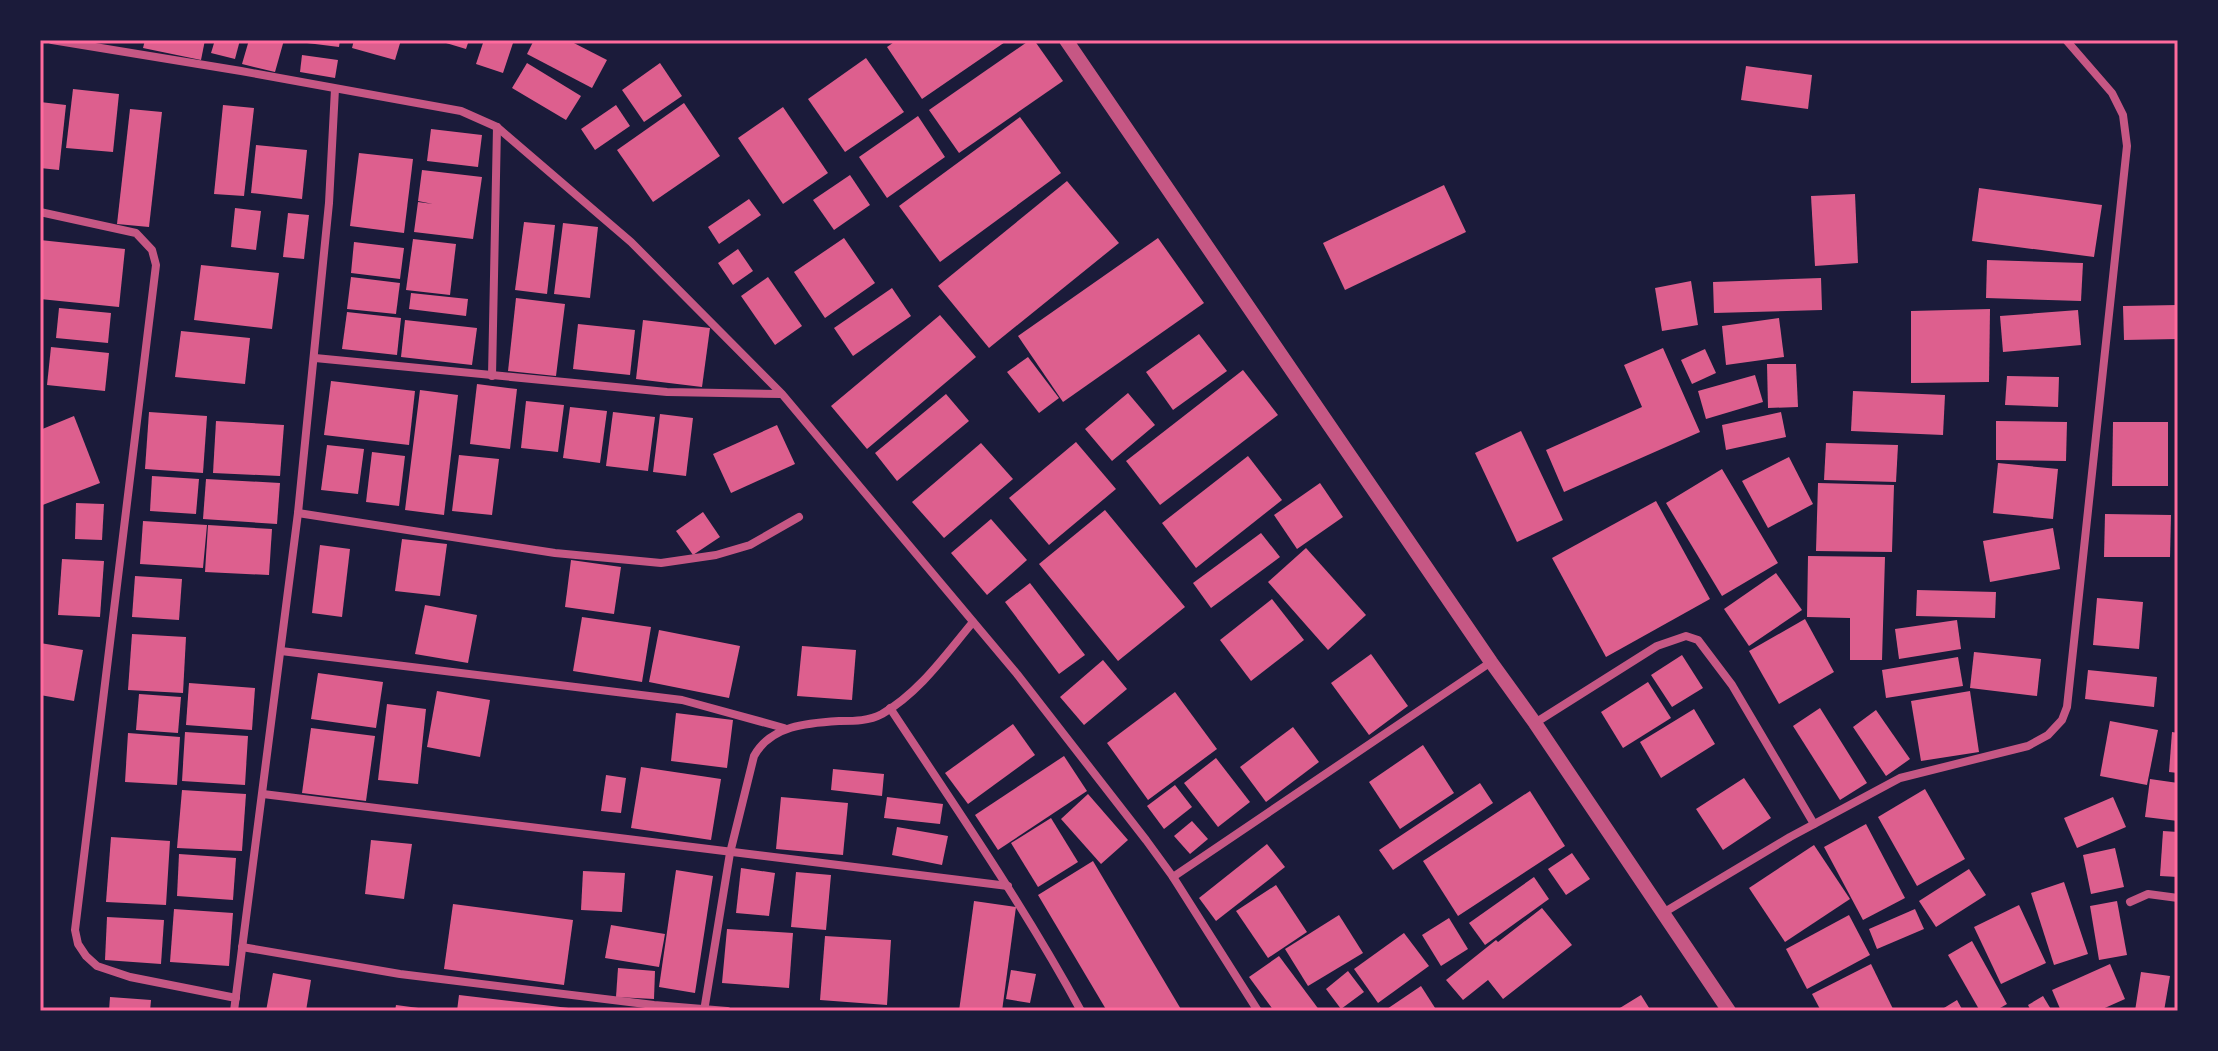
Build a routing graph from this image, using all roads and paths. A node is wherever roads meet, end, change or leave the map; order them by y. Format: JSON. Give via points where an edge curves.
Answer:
{"nodes":[{"id":1,"x":52,"y":40,"type":"edge"},
{"id":2,"x":1066,"y":40,"type":"edge"},
{"id":3,"x":2066,"y":40,"type":"edge"},
{"id":4,"x":335,"y":89,"type":"junction"},
{"id":5,"x":497,"y":127,"type":"junction"},
{"id":6,"x":40,"y":212,"type":"edge"},
{"id":7,"x":315,"y":358,"type":"junction"},
{"id":8,"x":492,"y":376,"type":"junction"},
{"id":9,"x":782,"y":394,"type":"junction"},
{"id":10,"x":298,"y":513,"type":"junction"},
{"id":11,"x":799,"y":517,"type":"dead end"},
{"id":12,"x":973,"y":622,"type":"junction"},
{"id":13,"x":281,"y":651,"type":"junction"},
{"id":14,"x":1491,"y":662,"type":"junction"},
{"id":15,"x":890,"y":708,"type":"junction"},
{"id":16,"x":1535,"y":723,"type":"junction"},
{"id":17,"x":784,"y":728,"type":"junction"},
{"id":18,"x":263,"y":794,"type":"junction"},
{"id":19,"x":1814,"y":824,"type":"junction"},
{"id":20,"x":730,"y":853,"type":"junction"},
{"id":21,"x":1173,"y":877,"type":"junction"},
{"id":22,"x":1008,"y":886,"type":"junction"},
{"id":23,"x":2178,"y":898,"type":"edge"},
{"id":24,"x":2130,"y":902,"type":"dead end"},
{"id":25,"x":1662,"y":914,"type":"junction"},
{"id":26,"x":242,"y":947,"type":"junction"},
{"id":27,"x":236,"y":998,"type":"junction"},
{"id":28,"x":705,"y":1010,"type":"edge"},
{"id":29,"x":234,"y":1011,"type":"edge"},
{"id":30,"x":727,"y":1011,"type":"edge"},
{"id":31,"x":1081,"y":1011,"type":"edge"},
{"id":32,"x":1258,"y":1011,"type":"edge"},
{"id":33,"x":1729,"y":1011,"type":"edge"}],
"edges":[{"from":1,"to":4,"type":"street"},
{"from":2,"to":14,"type":"street"},
{"from":3,"to":19,"type":"street","via":[[2112,93],[2123,115],[2127,146],[2067,707],[2048,735],[2028,746],[1900,778]]},
{"from":4,"to":5,"type":"street","via":[[461,111]]},
{"from":4,"to":7,"type":"street"},
{"from":5,"to":8,"type":"street"},
{"from":5,"to":9,"type":"street","via":[[631,242]]},
{"from":6,"to":27,"type":"street","via":[[136,233],[152,250],[156,265],[75,930],[78,944],[97,966]]},
{"from":7,"to":8,"type":"street"},
{"from":7,"to":10,"type":"street"},
{"from":8,"to":9,"type":"street","via":[[667,392]]},
{"from":9,"to":12,"type":"street"},
{"from":10,"to":11,"type":"street","via":[[555,553],[661,563],[750,545]]},
{"from":10,"to":13,"type":"street"},
{"from":12,"to":15,"type":"street","via":[[922,682]]},
{"from":12,"to":21,"type":"street"},
{"from":13,"to":17,"type":"street","via":[[682,700]]},
{"from":13,"to":18,"type":"street"},
{"from":14,"to":16,"type":"street"},
{"from":14,"to":21,"type":"street"},
{"from":15,"to":17,"type":"street","via":[[867,720]]},
{"from":15,"to":22,"type":"street"},
{"from":16,"to":19,"type":"street","via":[[1657,646],[1686,636],[1698,640],[1732,685]]},
{"from":16,"to":25,"type":"street"},
{"from":17,"to":20,"type":"street","via":[[770,735],[754,756]]},
{"from":18,"to":20,"type":"street"},
{"from":18,"to":26,"type":"street"},
{"from":19,"to":25,"type":"street"},
{"from":20,"to":22,"type":"street"},
{"from":20,"to":28,"type":"street"},
{"from":21,"to":32,"type":"street"},
{"from":22,"to":31,"type":"street"},
{"from":23,"to":24,"type":"street","via":[[2148,894]]},
{"from":25,"to":33,"type":"street"},
{"from":26,"to":27,"type":"street"},
{"from":26,"to":28,"type":"street","via":[[400,974]]},
{"from":27,"to":29,"type":"street"},
{"from":28,"to":30,"type":"street"}]}
